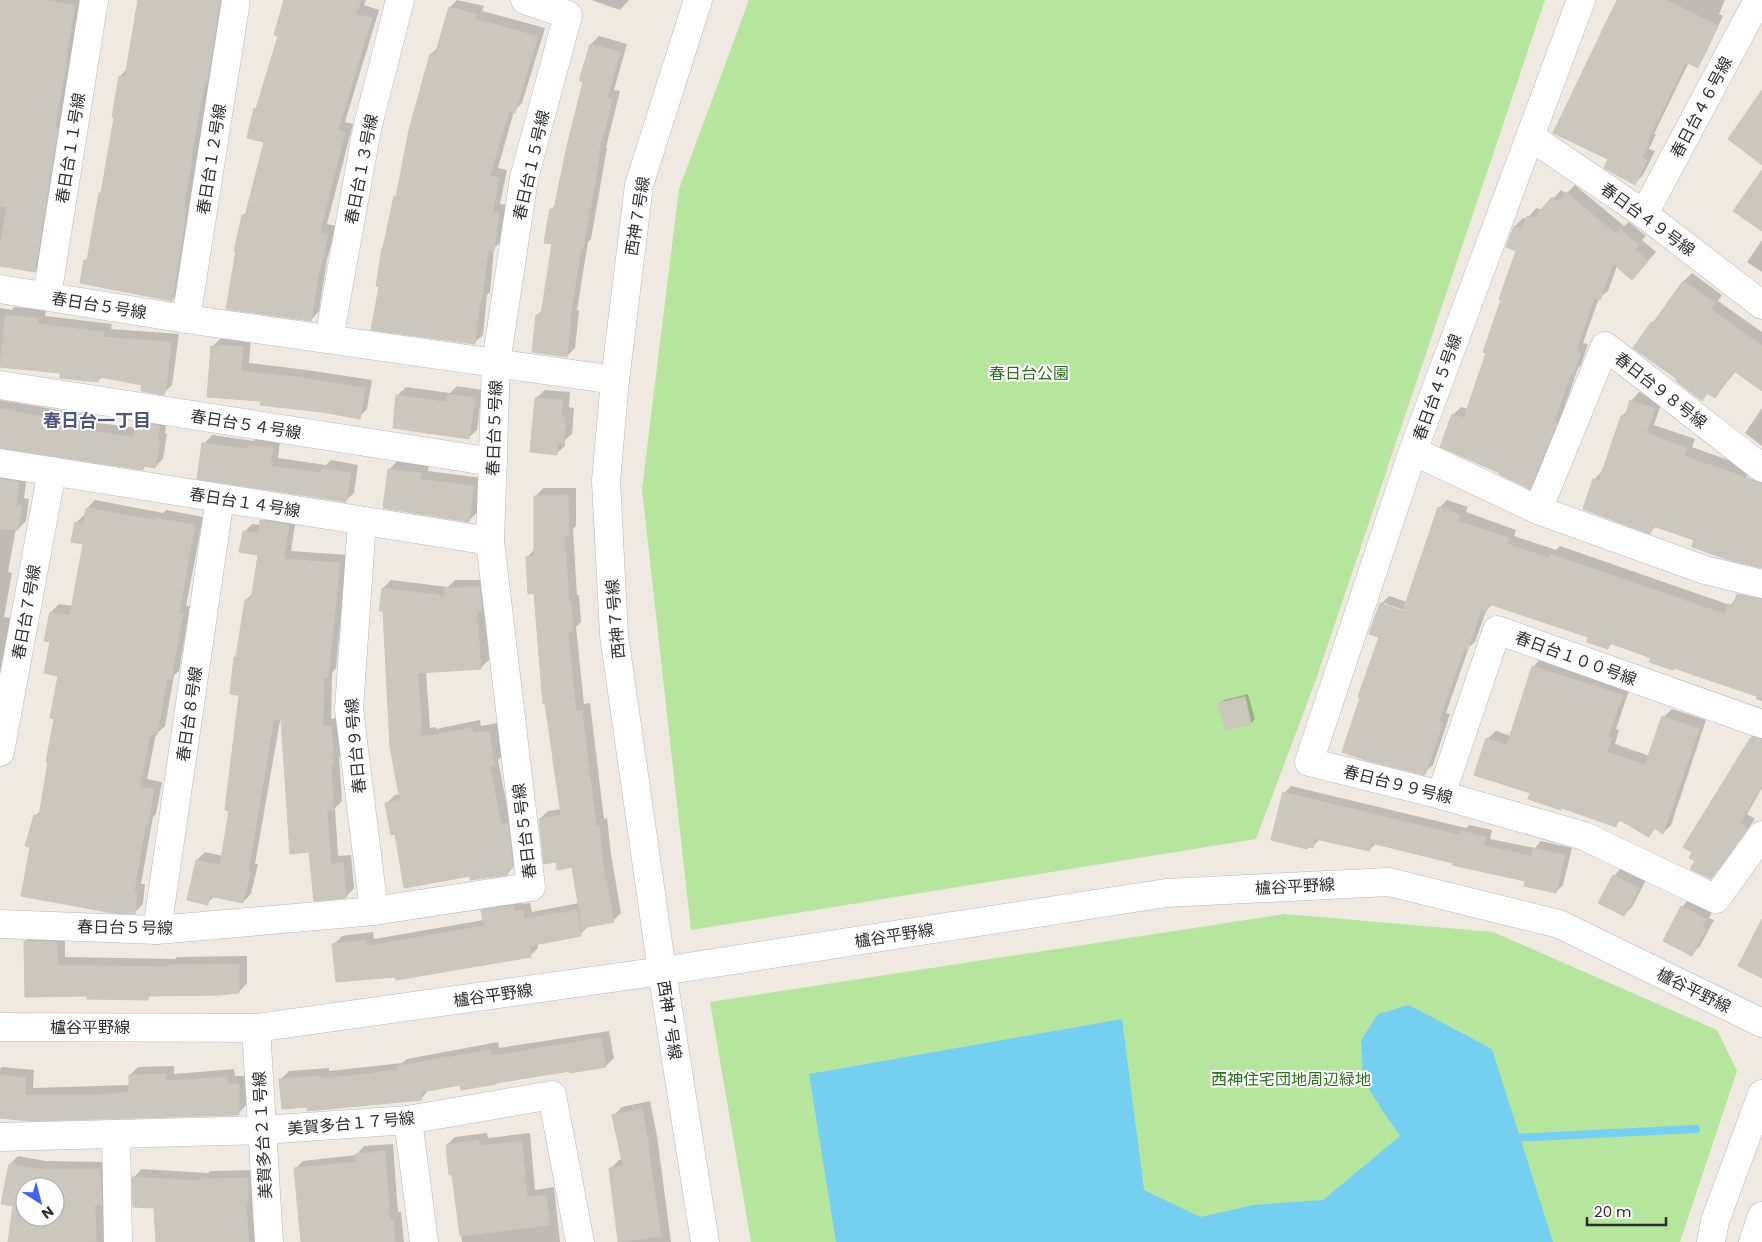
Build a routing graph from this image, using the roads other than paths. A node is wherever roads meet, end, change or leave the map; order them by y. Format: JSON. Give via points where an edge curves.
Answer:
{"nodes":[{"id":1,"x":94,"y":0,"type":"edge"},
{"id":2,"x":236,"y":0,"type":"edge"},
{"id":3,"x":400,"y":0,"type":"edge"},
{"id":4,"x":525,"y":0,"type":"edge"},
{"id":5,"x":698,"y":0,"type":"edge"},
{"id":6,"x":1581,"y":0,"type":"edge"},
{"id":7,"x":1758,"y":0,"type":"edge"},
{"id":8,"x":1531,"y":137,"type":"junction"},
{"id":9,"x":1644,"y":214,"type":"junction"},
{"id":10,"x":0,"y":289,"type":"edge"},
{"id":11,"x":47,"y":296,"type":"junction"},
{"id":12,"x":1762,"y":305,"type":"edge"},
{"id":13,"x":186,"y":319,"type":"junction"},
{"id":14,"x":329,"y":339,"type":"junction"},
{"id":15,"x":496,"y":363,"type":"junction"},
{"id":16,"x":615,"y":380,"type":"junction"},
{"id":17,"x":0,"y":385,"type":"edge"},
{"id":18,"x":1413,"y":451,"type":"junction"},
{"id":19,"x":0,"y":462,"type":"edge"},
{"id":20,"x":493,"y":462,"type":"junction"},
{"id":21,"x":1762,"y":468,"type":"edge"},
{"id":22,"x":52,"y":471,"type":"junction"},
{"id":23,"x":220,"y":498,"type":"junction"},
{"id":24,"x":1538,"y":510,"type":"junction"},
{"id":25,"x":362,"y":521,"type":"junction"},
{"id":26,"x":490,"y":541,"type":"junction"},
{"id":27,"x":1762,"y":584,"type":"edge"},
{"id":28,"x":1762,"y":724,"type":"edge"},
{"id":29,"x":0,"y":752,"type":"edge"},
{"id":30,"x":1441,"y":795,"type":"junction"},
{"id":31,"x":1762,"y":835,"type":"edge"},
{"id":32,"x":374,"y":911,"type":"junction"},
{"id":33,"x":0,"y":924,"type":"edge"},
{"id":34,"x":157,"y":930,"type":"junction"},
{"id":35,"x":662,"y":972,"type":"junction"},
{"id":36,"x":1762,"y":1023,"type":"edge"},
{"id":37,"x":0,"y":1027,"type":"edge"},
{"id":38,"x":256,"y":1028,"type":"junction"},
{"id":39,"x":1762,"y":1094,"type":"edge"},
{"id":40,"x":408,"y":1120,"type":"junction"},
{"id":41,"x":262,"y":1130,"type":"junction"},
{"id":42,"x":116,"y":1134,"type":"junction"},
{"id":43,"x":0,"y":1137,"type":"edge"},
{"id":44,"x":1762,"y":1216,"type":"edge"},
{"id":45,"x":118,"y":1242,"type":"edge"},
{"id":46,"x":269,"y":1242,"type":"edge"},
{"id":47,"x":424,"y":1242,"type":"edge"},
{"id":48,"x":580,"y":1242,"type":"edge"},
{"id":49,"x":705,"y":1242,"type":"edge"},
{"id":50,"x":1711,"y":1242,"type":"edge"},
{"id":51,"x":1753,"y":1242,"type":"edge"}],
"edges":[{"from":1,"to":11,"type":"street","name":"春日台１１号線"},
{"from":2,"to":13,"type":"street","name":"春日台１２号線"},
{"from":3,"to":14,"type":"street","name":"春日台１３号線","via":[[368,129]]},
{"from":4,"to":15,"type":"street","name":"春日台１５号線","via":[[568,15],[524,178]]},
{"from":5,"to":16,"type":"street","name":"西神７号線","via":[[639,185]]},
{"from":6,"to":8,"type":"street","name":"春日台４５号線"},
{"from":7,"to":9,"type":"street","name":"春日台４６号線"},
{"from":8,"to":9,"type":"street","name":"春日台４９号線"},
{"from":8,"to":18,"type":"street","name":"春日台４５号線"},
{"from":9,"to":12,"type":"street","name":"春日台４９号線"},
{"from":10,"to":11,"type":"street","name":"春日台５号線"},
{"from":11,"to":13,"type":"street","name":"春日台５号線"},
{"from":13,"to":14,"type":"street","name":"春日台５号線"},
{"from":14,"to":15,"type":"street","name":"春日台５号線"},
{"from":15,"to":16,"type":"street","name":"春日台５号線"},
{"from":15,"to":20,"type":"street","name":"春日台５号線"},
{"from":16,"to":35,"type":"street","name":"西神７号線","via":[[606,482],[614,634]]},
{"from":17,"to":20,"type":"street","name":"春日台５４号線"},
{"from":18,"to":24,"type":"street","name":"春日台４５号線"},
{"from":18,"to":30,"type":"street","name":"春日台９９号線","via":[[1309,762]]},
{"from":19,"to":22,"type":"street","name":"春日台１４号線"},
{"from":20,"to":26,"type":"street","name":"春日台５号線"},
{"from":21,"to":24,"type":"street","name":"春日台９８号線","via":[[1605,346]]},
{"from":22,"to":23,"type":"street","name":"春日台１４号線"},
{"from":22,"to":29,"type":"street","name":"春日台７号線"},
{"from":23,"to":25,"type":"street","name":"春日台１４号線"},
{"from":23,"to":34,"type":"street","name":"春日台８号線"},
{"from":24,"to":27,"type":"street","name":"春日台４５号線","via":[[1705,570]]},
{"from":25,"to":26,"type":"street","name":"春日台１４号線"},
{"from":25,"to":32,"type":"street","name":"春日台９号線","via":[[349,709]]},
{"from":26,"to":32,"type":"street","name":"春日台５号線","via":[[531,887]]},
{"from":28,"to":30,"type":"street","name":"春日台１００号線","via":[[1497,630]]},
{"from":30,"to":31,"type":"street","name":"春日台９９号線","via":[[1584,836],[1716,899]]},
{"from":32,"to":34,"type":"street","name":"春日台５号線"},
{"from":33,"to":34,"type":"street","name":"春日台５号線"},
{"from":35,"to":36,"type":"street","name":"櫨谷平野線","via":[[1166,893],[1389,882],[1559,924]]},
{"from":35,"to":38,"type":"street","name":"櫨谷平野線"},
{"from":35,"to":49,"type":"street","name":"西神７号線"},
{"from":37,"to":38,"type":"street","name":"櫨谷平野線"},
{"from":38,"to":41,"type":"street","name":"美賀多台２１号線"},
{"from":39,"to":50,"type":"street","via":[[1715,1221]]},
{"from":40,"to":41,"type":"street","name":"美賀多台１７号線"},
{"from":40,"to":47,"type":"street"},
{"from":40,"to":48,"type":"street","name":"美賀多台１７号線","via":[[552,1095]]},
{"from":41,"to":42,"type":"street","name":"美賀多台１７号線"},
{"from":41,"to":46,"type":"street","name":"美賀多台２１号線"},
{"from":42,"to":43,"type":"street","name":"美賀多台１７号線"},
{"from":42,"to":45,"type":"street"},
{"from":44,"to":51,"type":"street"}]}
